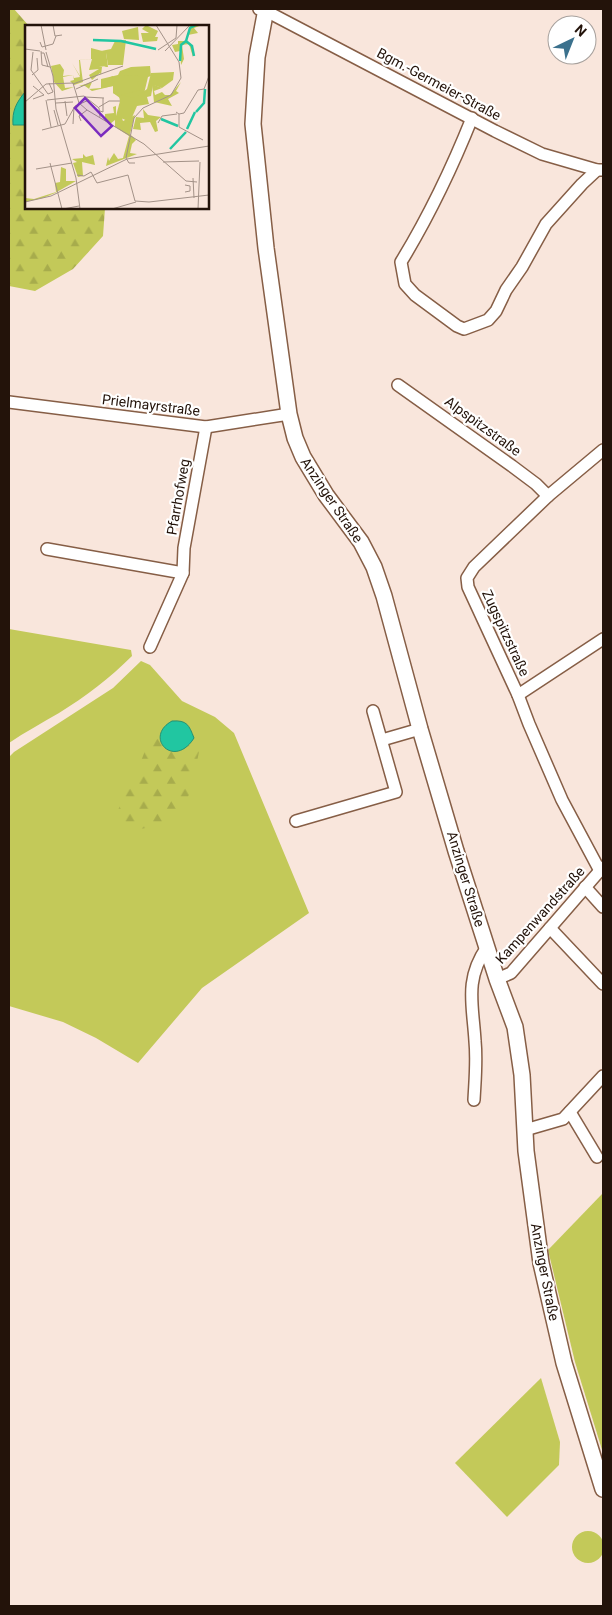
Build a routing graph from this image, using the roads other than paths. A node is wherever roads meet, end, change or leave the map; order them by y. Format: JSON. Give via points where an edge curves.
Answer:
{"nodes":[{"id":1,"x":264,"y":9,"type":"edge"},
{"id":2,"x":472,"y":118,"type":"junction"},
{"id":3,"x":600,"y":170,"type":"edge"},
{"id":4,"x":398,"y":385,"type":"dead end"},
{"id":5,"x":9,"y":402,"type":"edge"},
{"id":6,"x":289,"y":414,"type":"junction"},
{"id":7,"x":206,"y":427,"type":"junction"},
{"id":8,"x":603,"y":450,"type":"edge"},
{"id":9,"x":548,"y":496,"type":"junction"},
{"id":10,"x":47,"y":549,"type":"dead end"},
{"id":11,"x":183,"y":573,"type":"junction"},
{"id":12,"x":603,"y":638,"type":"edge"},
{"id":13,"x":150,"y":647,"type":"dead end"},
{"id":14,"x":518,"y":694,"type":"junction"},
{"id":15,"x":373,"y":711,"type":"dead end"},
{"id":16,"x":420,"y":729,"type":"junction"},
{"id":17,"x":382,"y":740,"type":"junction"},
{"id":18,"x":296,"y":821,"type":"dead end"},
{"id":19,"x":602,"y":869,"type":"edge"},
{"id":20,"x":585,"y":887,"type":"junction"},
{"id":21,"x":603,"y":907,"type":"edge"},
{"id":22,"x":550,"y":928,"type":"junction"},
{"id":23,"x":487,"y":947,"type":"junction"},
{"id":24,"x":497,"y":979,"type":"junction"},
{"id":25,"x":603,"y":984,"type":"edge"},
{"id":26,"x":603,"y":1076,"type":"edge"},
{"id":27,"x":474,"y":1100,"type":"dead end"},
{"id":28,"x":570,"y":1112,"type":"junction"},
{"id":29,"x":525,"y":1130,"type":"junction"},
{"id":30,"x":597,"y":1157,"type":"dead end"},
{"id":31,"x":603,"y":1489,"type":"edge"}],
"edges":[{"from":1,"to":2,"type":"street","name":"Bgm.-Germeier-Straße"},
{"from":1,"to":6,"type":"street","name":"Anzinger Straße","via":[[253,124]]},
{"from":2,"to":3,"type":"street","name":"Bgm.-Germeier-Straße","via":[[542,154]]},
{"from":2,"to":3,"type":"street","via":[[452,167],[401,262],[405,284],[415,295],[464,329],[488,320],[496,311],[546,224],[582,184]]},
{"from":4,"to":9,"type":"street","name":"Alpspitzstraße","via":[[512,466]]},
{"from":5,"to":7,"type":"street","name":"Prielmayrstraße"},
{"from":6,"to":7,"type":"street","name":"Prielmayrstraße"},
{"from":6,"to":16,"type":"street","name":"Anzinger Straße","via":[[303,457],[361,542],[374,567]]},
{"from":7,"to":11,"type":"street","name":"Pfarrhofweg","via":[[184,548]]},
{"from":8,"to":9,"type":"street","name":"Zugspitzstraße"},
{"from":9,"to":14,"type":"street","name":"Zugspitzstraße","via":[[474,567],[467,578],[468,587]]},
{"from":10,"to":11,"type":"street"},
{"from":11,"to":13,"type":"street","name":"Pfarrhofweg"},
{"from":12,"to":14,"type":"street"},
{"from":14,"to":19,"type":"street","name":"Zugspitzstraße","via":[[562,800]]},
{"from":15,"to":17,"type":"street"},
{"from":16,"to":17,"type":"street"},
{"from":16,"to":23,"type":"street","name":"Anzinger Straße"},
{"from":17,"to":18,"type":"street","via":[[396,792]]},
{"from":19,"to":20,"type":"street","name":"Kampenwandstraße"},
{"from":20,"to":21,"type":"street"},
{"from":20,"to":22,"type":"street","name":"Kampenwandstraße"},
{"from":22,"to":24,"type":"street","name":"Kampenwandstraße","via":[[511,973]]},
{"from":22,"to":25,"type":"street"},
{"from":23,"to":24,"type":"street","name":"Anzinger Straße"},
{"from":23,"to":27,"type":"street","via":[[477,960],[470,1004],[475,1039]]},
{"from":24,"to":29,"type":"street","name":"Anzinger Straße","via":[[516,1027]]},
{"from":26,"to":28,"type":"street"},
{"from":28,"to":29,"type":"street","via":[[563,1119]]},
{"from":28,"to":30,"type":"street"},
{"from":29,"to":31,"type":"street","name":"Anzinger Straße","via":[[541,1263],[564,1362]]}]}
